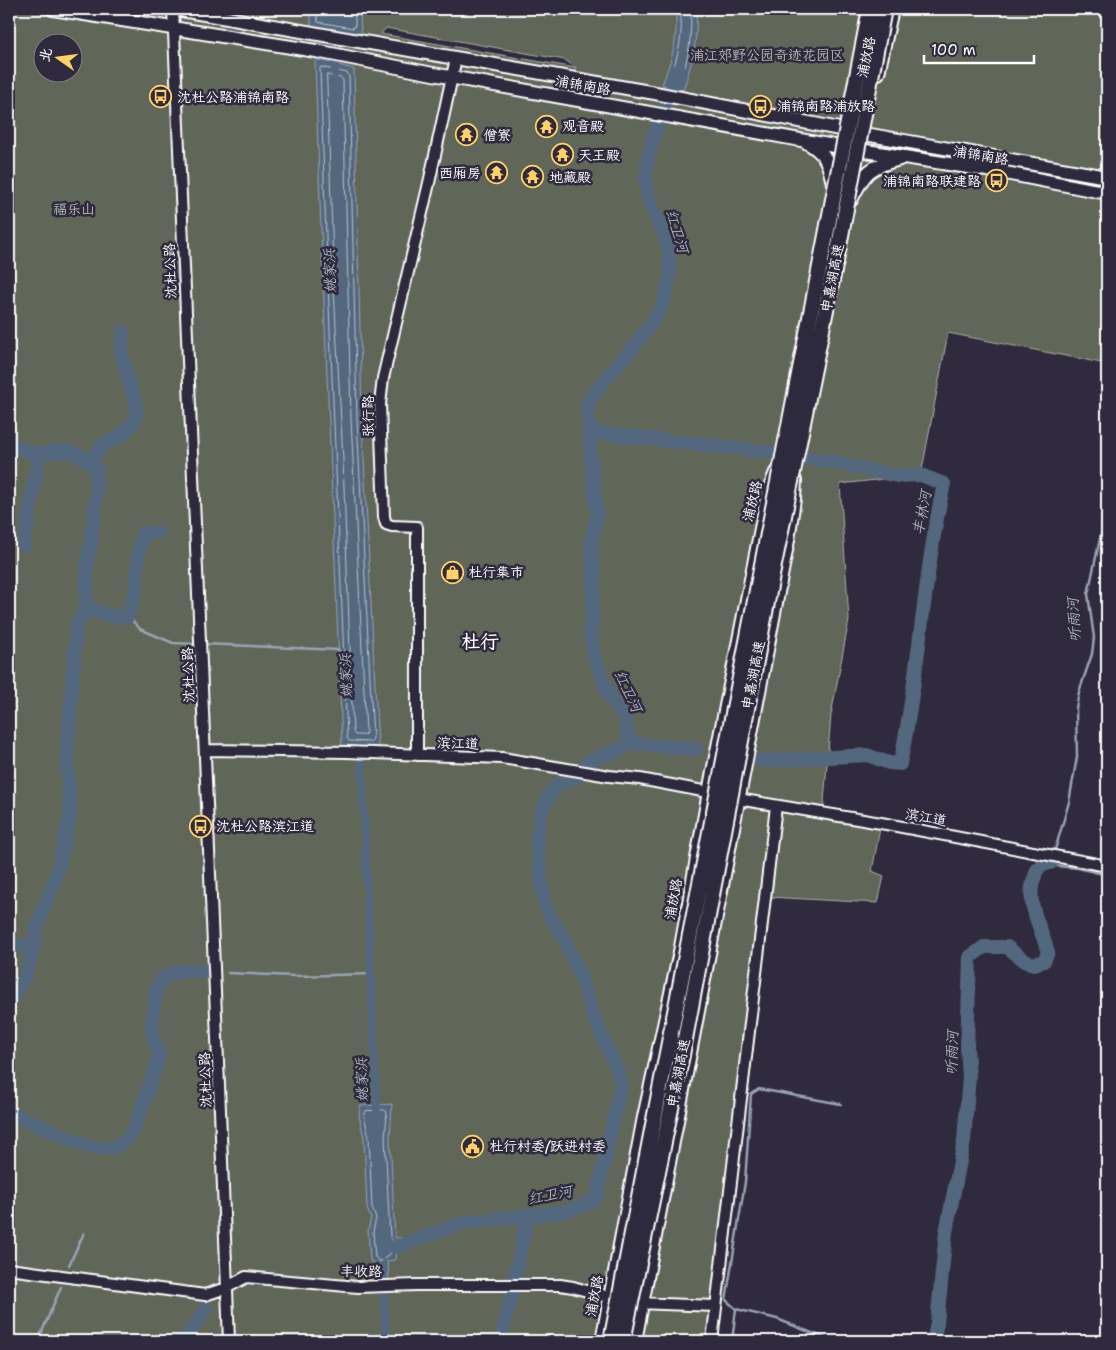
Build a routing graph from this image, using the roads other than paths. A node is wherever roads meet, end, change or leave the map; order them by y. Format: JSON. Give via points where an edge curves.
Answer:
{"nodes":[{"id":1,"x":53,"y":9,"type":"edge"},
{"id":2,"x":174,"y":9,"type":"edge"},
{"id":3,"x":865,"y":9,"type":"edge"},
{"id":4,"x":870,"y":9,"type":"edge"},
{"id":5,"x":884,"y":9,"type":"edge"},
{"id":6,"x":892,"y":9,"type":"edge"},
{"id":7,"x":174,"y":28,"type":"junction"},
{"id":8,"x":456,"y":58,"type":"junction"},
{"id":9,"x":452,"y":77,"type":"junction"},
{"id":10,"x":843,"y":129,"type":"junction"},
{"id":11,"x":865,"y":134,"type":"junction"},
{"id":12,"x":802,"y":140,"type":"junction"},
{"id":13,"x":840,"y":147,"type":"junction"},
{"id":14,"x":862,"y":151,"type":"junction"},
{"id":15,"x":907,"y":158,"type":"junction"},
{"id":16,"x":1107,"y":177,"type":"edge"},
{"id":17,"x":833,"y":184,"type":"junction"},
{"id":18,"x":1107,"y":194,"type":"edge"},
{"id":19,"x":851,"y":200,"type":"junction"},
{"id":20,"x":779,"y":461,"type":"junction"},
{"id":21,"x":797,"y":463,"type":"junction"},
{"id":22,"x":205,"y":750,"type":"junction"},
{"id":23,"x":417,"y":755,"type":"junction"},
{"id":24,"x":708,"y":792,"type":"junction"},
{"id":25,"x":738,"y":799,"type":"junction"},
{"id":26,"x":776,"y":806,"type":"junction"},
{"id":27,"x":1107,"y":866,"type":"edge"},
{"id":28,"x":9,"y":1268,"type":"edge"},
{"id":29,"x":226,"y":1288,"type":"junction"},
{"id":30,"x":613,"y":1294,"type":"junction"},
{"id":31,"x":639,"y":1298,"type":"junction"},
{"id":32,"x":716,"y":1306,"type":"junction"},
{"id":33,"x":614,"y":1312,"type":"dead end"},
{"id":34,"x":631,"y":1314,"type":"dead end"},
{"id":35,"x":229,"y":1341,"type":"edge"},
{"id":36,"x":601,"y":1341,"type":"edge"},
{"id":37,"x":610,"y":1341,"type":"edge"},
{"id":38,"x":624,"y":1341,"type":"edge"},
{"id":39,"x":636,"y":1341,"type":"edge"},
{"id":40,"x":712,"y":1341,"type":"edge"}],
"edges":[{"from":1,"to":7,"type":"main road","name":"浦锦南路"},
{"from":2,"to":7,"type":"street","name":"沈杜公路"},
{"from":2,"to":8,"type":"main road","name":"浦锦南路"},
{"from":3,"to":10,"type":"main road","name":"浦放路"},
{"from":4,"to":37,"type":"highway","name":"申嘉湖高速","bridge":true},
{"from":5,"to":38,"type":"highway","name":"申嘉湖高速","bridge":true},
{"from":6,"to":11,"type":"main road","name":"浦放路"},
{"from":7,"to":9,"type":"main road","name":"浦锦南路"},
{"from":7,"to":22,"type":"street","name":"沈杜公路"},
{"from":8,"to":9,"type":"street","name":"张行路"},
{"from":8,"to":10,"type":"main road","name":"浦锦南路"},
{"from":9,"to":12,"type":"main road","name":"浦锦南路"},
{"from":9,"to":23,"type":"street","name":"张行路","via":[[383,378],[380,404],[386,524],[417,527]]},
{"from":10,"to":11,"type":"main road","name":"浦锦南路"},
{"from":10,"to":13,"type":"main road","name":"浦放路"},
{"from":11,"to":14,"type":"main road","name":"浦放路"},
{"from":11,"to":16,"type":"main road","name":"浦锦南路"},
{"from":12,"to":13,"type":"main road","name":"浦锦南路"},
{"from":12,"to":17,"type":"main road","via":[[825,158]]},
{"from":13,"to":14,"type":"main road","name":"浦锦南路"},
{"from":13,"to":17,"type":"main road","name":"浦放路"},
{"from":14,"to":15,"type":"main road","name":"浦锦南路"},
{"from":14,"to":19,"type":"main road","name":"浦放路"},
{"from":15,"to":18,"type":"main road","name":"浦锦南路","via":[[1000,172]]},
{"from":15,"to":19,"type":"main road","via":[[871,168]]},
{"from":17,"to":20,"type":"main road","name":"浦放路","bridge":true},
{"from":19,"to":21,"type":"main road","name":"浦放路","bridge":true},
{"from":20,"to":24,"type":"street","name":"浦放路","via":[[767,493]]},
{"from":20,"to":30,"type":"main road","name":"浦放路","bridge":true},
{"from":21,"to":25,"type":"street","name":"浦放路","via":[[789,540]]},
{"from":21,"to":31,"type":"main road","name":"浦放路","bridge":true},
{"from":22,"to":23,"type":"street","name":"滨江道"},
{"from":22,"to":29,"type":"street","name":"沈杜公路"},
{"from":23,"to":24,"type":"street","name":"滨江道","via":[[502,758]]},
{"from":24,"to":30,"type":"street","name":"浦放路","via":[[680,947],[643,1117]]},
{"from":25,"to":26,"type":"street","name":"滨江道"},
{"from":25,"to":31,"type":"street","name":"浦放路"},
{"from":26,"to":27,"type":"street","name":"滨江道"},
{"from":26,"to":32,"type":"street"},
{"from":28,"to":29,"type":"street","name":"丰收路","via":[[205,1296]]},
{"from":29,"to":30,"type":"street","name":"丰收路","via":[[246,1277],[358,1287],[573,1287]]},
{"from":29,"to":35,"type":"street","name":"沈杜公路"},
{"from":30,"to":31,"type":"street","name":"丰收路"},
{"from":30,"to":36,"type":"street","name":"浦放路"},
{"from":31,"to":32,"type":"street","name":"丰收路"},
{"from":31,"to":39,"type":"street","name":"浦放路"},
{"from":32,"to":40,"type":"street"},
{"from":33,"to":37,"type":"main road","name":"浦放路","bridge":true},
{"from":34,"to":38,"type":"main road","bridge":true}]}
